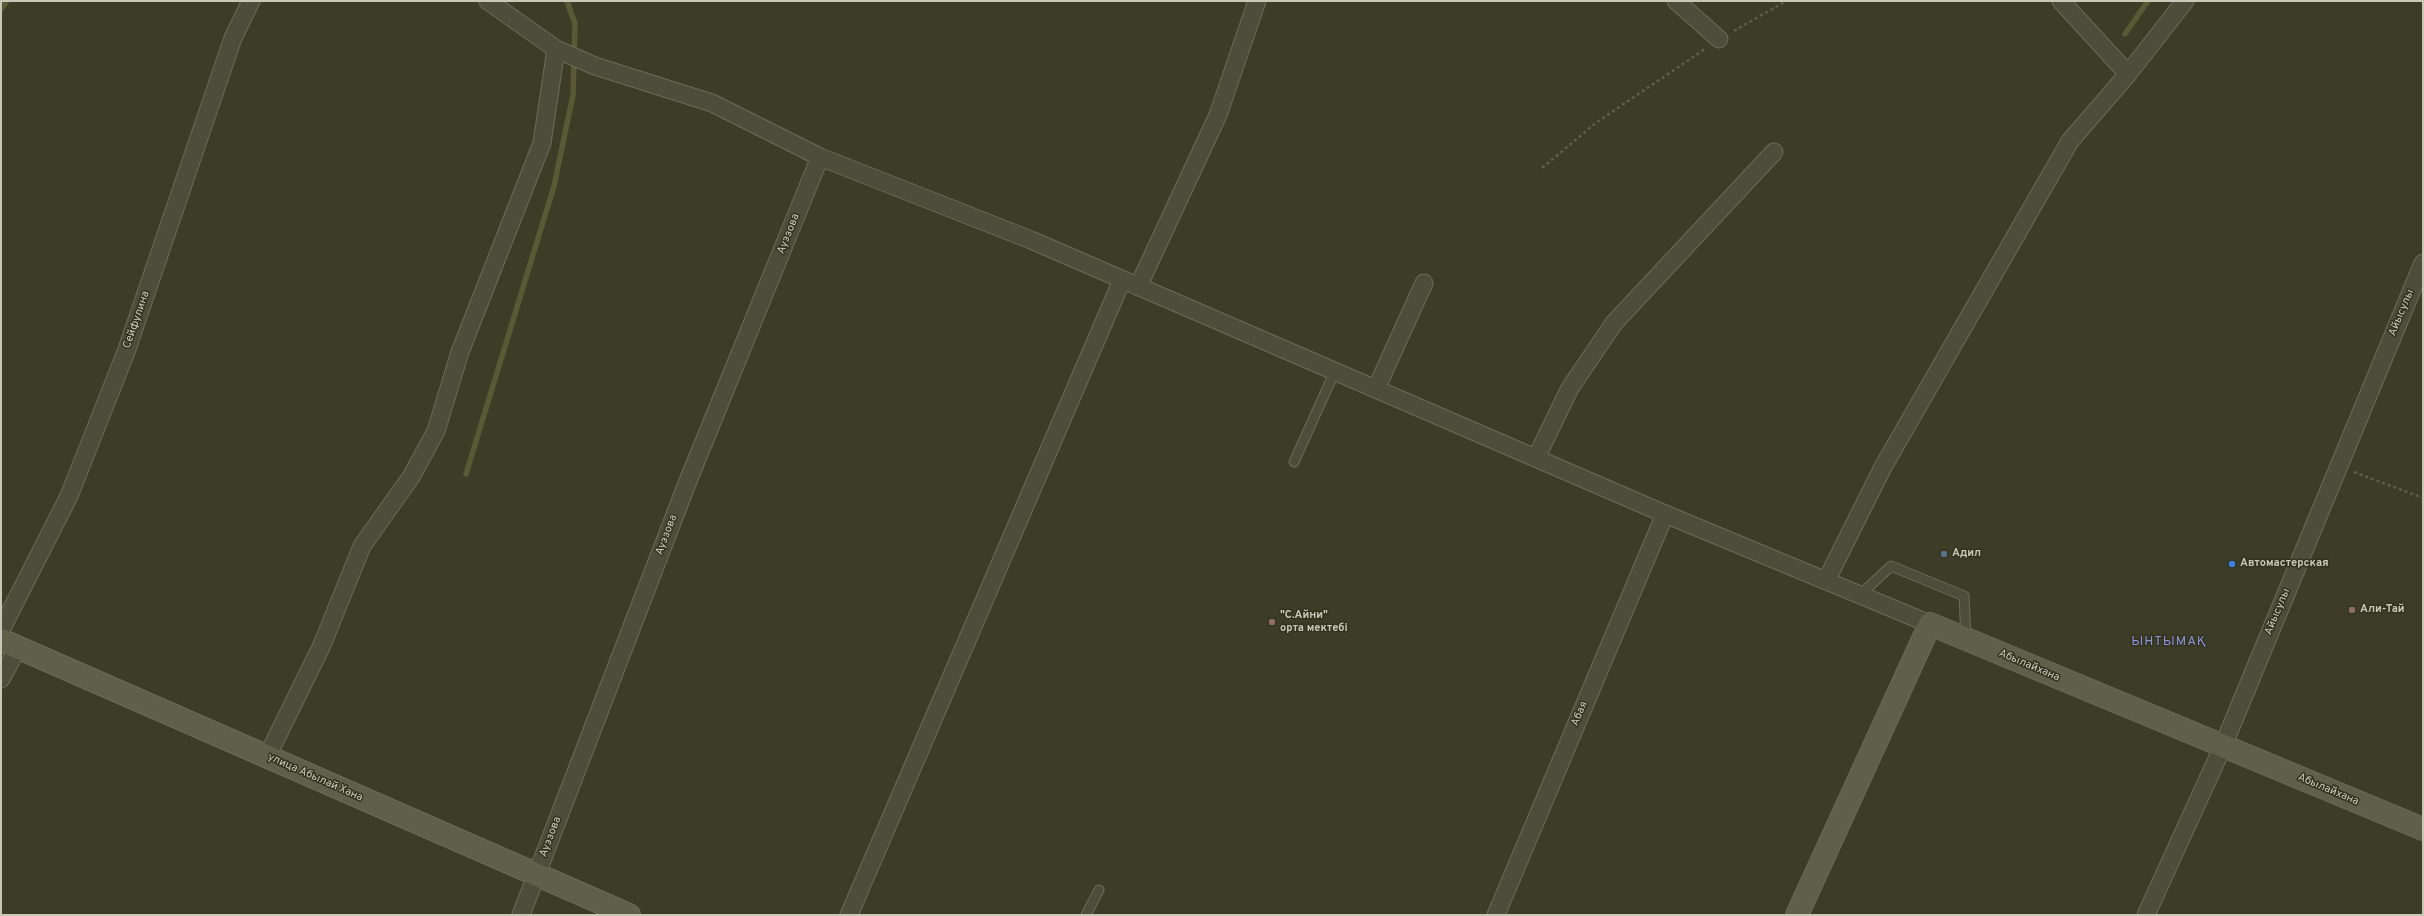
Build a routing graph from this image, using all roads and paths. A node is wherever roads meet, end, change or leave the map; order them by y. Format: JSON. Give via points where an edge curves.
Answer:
{"nodes":[{"id":1,"x":251,"y":1,"type":"edge"},
{"id":2,"x":488,"y":1,"type":"edge"},
{"id":3,"x":1257,"y":1,"type":"edge"},
{"id":4,"x":1676,"y":1,"type":"edge"},
{"id":5,"x":1786,"y":1,"type":"edge"},
{"id":6,"x":2061,"y":1,"type":"edge"},
{"id":7,"x":2185,"y":1,"type":"edge"},
{"id":8,"x":1719,"y":39,"type":"junction"},
{"id":9,"x":556,"y":50,"type":"junction"},
{"id":10,"x":2128,"y":74,"type":"junction"},
{"id":11,"x":1774,"y":152,"type":"dead end"},
{"id":12,"x":820,"y":157,"type":"junction"},
{"id":13,"x":1542,"y":168,"type":"dead end"},
{"id":14,"x":2423,"y":263,"type":"edge"},
{"id":15,"x":1122,"y":280,"type":"junction"},
{"id":16,"x":1424,"y":283,"type":"dead end"},
{"id":17,"x":1138,"y":287,"type":"junction"},
{"id":18,"x":1335,"y":371,"type":"junction"},
{"id":19,"x":1376,"y":389,"type":"junction"},
{"id":20,"x":1536,"y":458,"type":"junction"},
{"id":21,"x":1294,"y":462,"type":"dead end"},
{"id":22,"x":2339,"y":466,"type":"junction"},
{"id":23,"x":2423,"y":498,"type":"edge"},
{"id":24,"x":1665,"y":514,"type":"junction"},
{"id":25,"x":1826,"y":581,"type":"junction"},
{"id":26,"x":1860,"y":595,"type":"junction"},
{"id":27,"x":1930,"y":624,"type":"junction"},
{"id":28,"x":1,"y":630,"type":"edge"},
{"id":29,"x":1966,"y":639,"type":"junction"},
{"id":30,"x":9,"y":644,"type":"edge"},
{"id":31,"x":1,"y":679,"type":"edge"},
{"id":32,"x":2223,"y":746,"type":"junction"},
{"id":33,"x":267,"y":757,"type":"junction"},
{"id":34,"x":2423,"y":829,"type":"edge"},
{"id":35,"x":537,"y":874,"type":"junction"},
{"id":36,"x":1099,"y":890,"type":"dead end"},
{"id":37,"x":521,"y":915,"type":"edge"},
{"id":38,"x":629,"y":915,"type":"edge"},
{"id":39,"x":849,"y":915,"type":"edge"},
{"id":40,"x":1086,"y":915,"type":"edge"},
{"id":41,"x":1496,"y":915,"type":"edge"},
{"id":42,"x":1798,"y":915,"type":"edge"},
{"id":43,"x":2146,"y":915,"type":"edge"}],
"edges":[{"from":1,"to":28,"type":"street","name":"Сейфулина","via":[[233,38],[126,352],[75,482]]},
{"from":2,"to":9,"type":"street"},
{"from":3,"to":17,"type":"street","via":[[1218,115]]},
{"from":4,"to":8,"type":"street"},
{"from":5,"to":8,"type":"path"},
{"from":6,"to":10,"type":"street"},
{"from":7,"to":10,"type":"street"},
{"from":8,"to":13,"type":"path","via":[[1597,122]]},
{"from":9,"to":12,"type":"street","via":[[595,66],[712,103]]},
{"from":9,"to":33,"type":"street","via":[[542,143],[460,352],[436,431],[411,477],[362,546],[322,644]]},
{"from":10,"to":25,"type":"street","via":[[2070,141],[1884,467]]},
{"from":11,"to":20,"type":"street","via":[[1614,323],[1570,388]]},
{"from":12,"to":15,"type":"street","via":[[1031,240]]},
{"from":12,"to":35,"type":"street","name":"Ауэзова","via":[[688,481]]},
{"from":14,"to":22,"type":"street","name":"Айысулы"},
{"from":15,"to":17,"type":"street"},
{"from":15,"to":39,"type":"street"},
{"from":16,"to":19,"type":"street"},
{"from":17,"to":18,"type":"street"},
{"from":18,"to":19,"type":"street"},
{"from":18,"to":21,"type":"lane"},
{"from":19,"to":20,"type":"street"},
{"from":20,"to":24,"type":"street"},
{"from":22,"to":23,"type":"path"},
{"from":22,"to":32,"type":"street","name":"Айысулы"},
{"from":24,"to":25,"type":"street"},
{"from":24,"to":41,"type":"street","name":"Абая"},
{"from":25,"to":26,"type":"street"},
{"from":26,"to":27,"type":"street"},
{"from":26,"to":29,"type":"lane","via":[[1891,566],[1964,596]]},
{"from":27,"to":29,"type":"main road","name":"Абылайхана"},
{"from":27,"to":42,"type":"main road"},
{"from":29,"to":32,"type":"main road","name":"Абылайхана"},
{"from":30,"to":31,"type":"street"},
{"from":30,"to":33,"type":"main road","name":"улица Абылай Хана"},
{"from":32,"to":34,"type":"main road","name":"Абылайхана"},
{"from":32,"to":43,"type":"street","name":"Айысулы"},
{"from":33,"to":35,"type":"main road","name":"улица Абылай Хана"},
{"from":35,"to":37,"type":"street","name":"Ауэзова"},
{"from":35,"to":38,"type":"main road","name":"улица Абылай Хана"},
{"from":36,"to":40,"type":"lane"}]}
